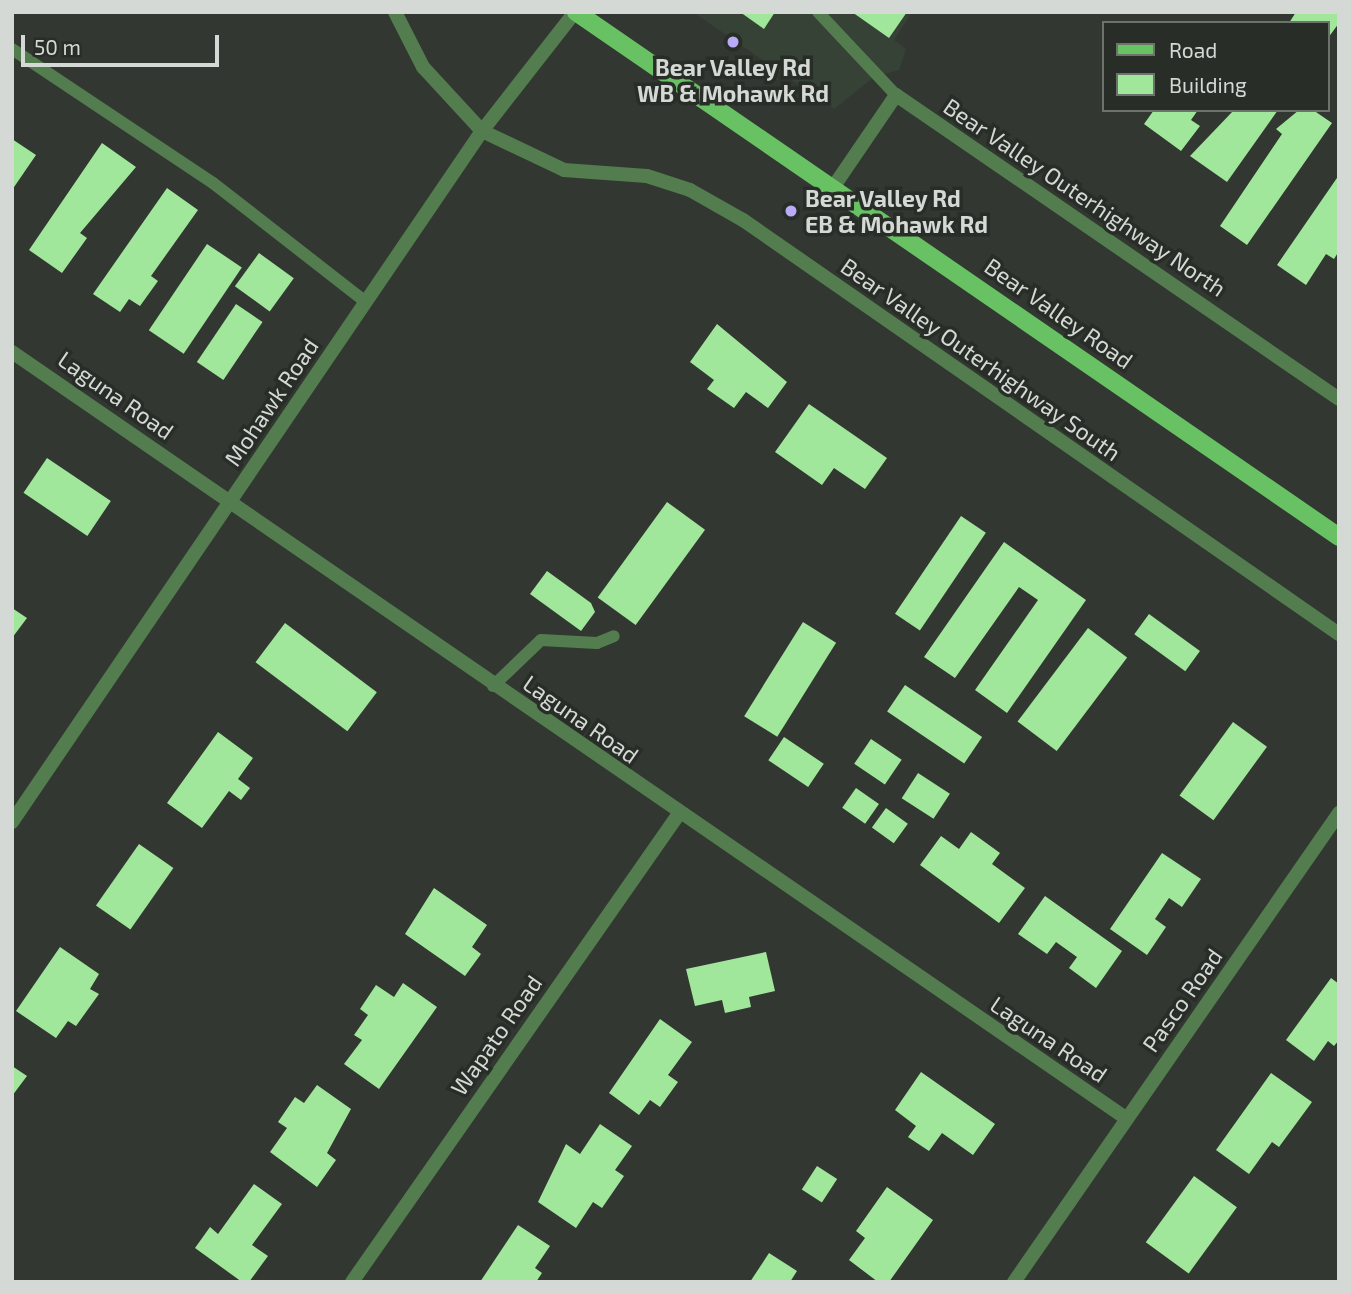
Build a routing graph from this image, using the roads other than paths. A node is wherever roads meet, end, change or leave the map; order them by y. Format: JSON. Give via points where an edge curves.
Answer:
{"nodes":[{"id":1,"x":395,"y":12,"type":"edge"},
{"id":2,"x":575,"y":12,"type":"edge"},
{"id":3,"x":818,"y":12,"type":"edge"},
{"id":4,"x":12,"y":49,"type":"edge"},
{"id":5,"x":896,"y":96,"type":"junction"},
{"id":6,"x":482,"y":131,"type":"junction"},
{"id":7,"x":834,"y":187,"type":"junction"},
{"id":8,"x":366,"y":302,"type":"junction"},
{"id":9,"x":12,"y":352,"type":"edge"},
{"id":10,"x":1339,"y":399,"type":"edge"},
{"id":11,"x":230,"y":502,"type":"junction"},
{"id":12,"x":1339,"y":537,"type":"edge"},
{"id":13,"x":1339,"y":634,"type":"edge"},
{"id":14,"x":614,"y":635,"type":"dead end"},
{"id":15,"x":493,"y":686,"type":"junction"},
{"id":16,"x":1339,"y":813,"type":"edge"},
{"id":17,"x":678,"y":815,"type":"junction"},
{"id":18,"x":12,"y":822,"type":"edge"},
{"id":19,"x":1128,"y":1119,"type":"junction"},
{"id":20,"x":352,"y":1282,"type":"edge"},
{"id":21,"x":1014,"y":1282,"type":"edge"}],
"edges":[{"from":1,"to":6,"type":"street","name":"Bear Valley Outerhighway South","via":[[423,67]]},
{"from":2,"to":6,"type":"street","name":"Mohawk Road"},
{"from":2,"to":7,"type":"main road","name":"Bear Valley Road"},
{"from":3,"to":5,"type":"lane"},
{"from":4,"to":8,"type":"lane","via":[[213,183]]},
{"from":5,"to":7,"type":"street"},
{"from":5,"to":10,"type":"street","name":"Bear Valley Outerhighway North"},
{"from":6,"to":8,"type":"street","name":"Mohawk Road"},
{"from":6,"to":13,"type":"street","name":"Bear Valley Outerhighway South","via":[[564,170],[647,176],[690,190],[743,220]]},
{"from":7,"to":12,"type":"main road","name":"Bear Valley Road"},
{"from":8,"to":11,"type":"street","name":"Mohawk Road"},
{"from":9,"to":11,"type":"street","name":"Laguna Road"},
{"from":11,"to":15,"type":"street","name":"Laguna Road"},
{"from":11,"to":18,"type":"street","name":"Mohawk Road"},
{"from":14,"to":15,"type":"lane","via":[[597,643],[541,640]]},
{"from":15,"to":17,"type":"street","name":"Laguna Road"},
{"from":16,"to":19,"type":"street","name":"Pasco Road"},
{"from":17,"to":19,"type":"street","name":"Laguna Road"},
{"from":17,"to":20,"type":"street","name":"Wapato Road"},
{"from":19,"to":21,"type":"street","name":"Pasco Road"}]}
